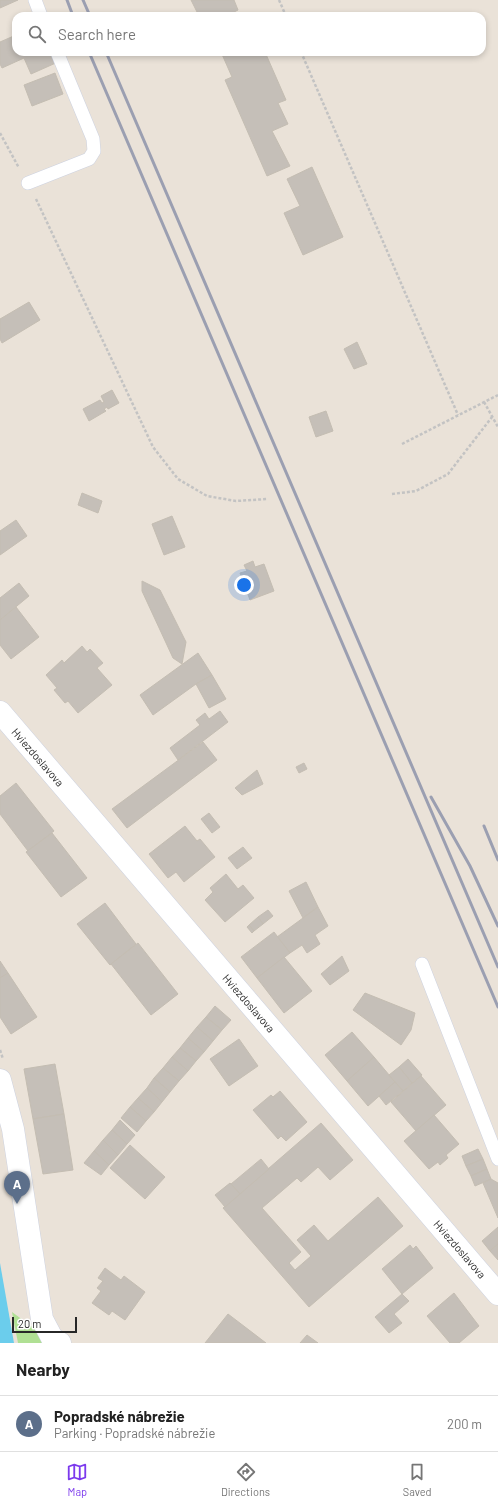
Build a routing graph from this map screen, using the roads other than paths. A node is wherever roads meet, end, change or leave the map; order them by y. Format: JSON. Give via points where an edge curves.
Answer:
{"nodes":[{"id":1,"x":35,"y":0,"type":"edge"},
{"id":2,"x":40,"y":12,"type":"edge"},
{"id":3,"x":58,"y":56,"type":"edge"},
{"id":4,"x":28,"y":183,"type":"road end"},
{"id":5,"x":0,"y":712,"type":"edge"},
{"id":6,"x":422,"y":964,"type":"dead end"},
{"id":7,"x":0,"y":1080,"type":"edge"},
{"id":8,"x":498,"y":1159,"type":"edge"},
{"id":9,"x":498,"y":1294,"type":"edge"},
{"id":10,"x":60,"y":1343,"type":"edge"}],
"edges":[{"from":1,"to":2,"type":"lane"},
{"from":3,"to":4,"type":"lane","via":[[93,138],[94,151],[89,159]]},
{"from":5,"to":9,"type":"street","name":"Hviezdoslavova"},
{"from":6,"to":8,"type":"lane"},
{"from":7,"to":10,"type":"street","via":[[13,1129],[42,1318],[52,1338]]}]}
